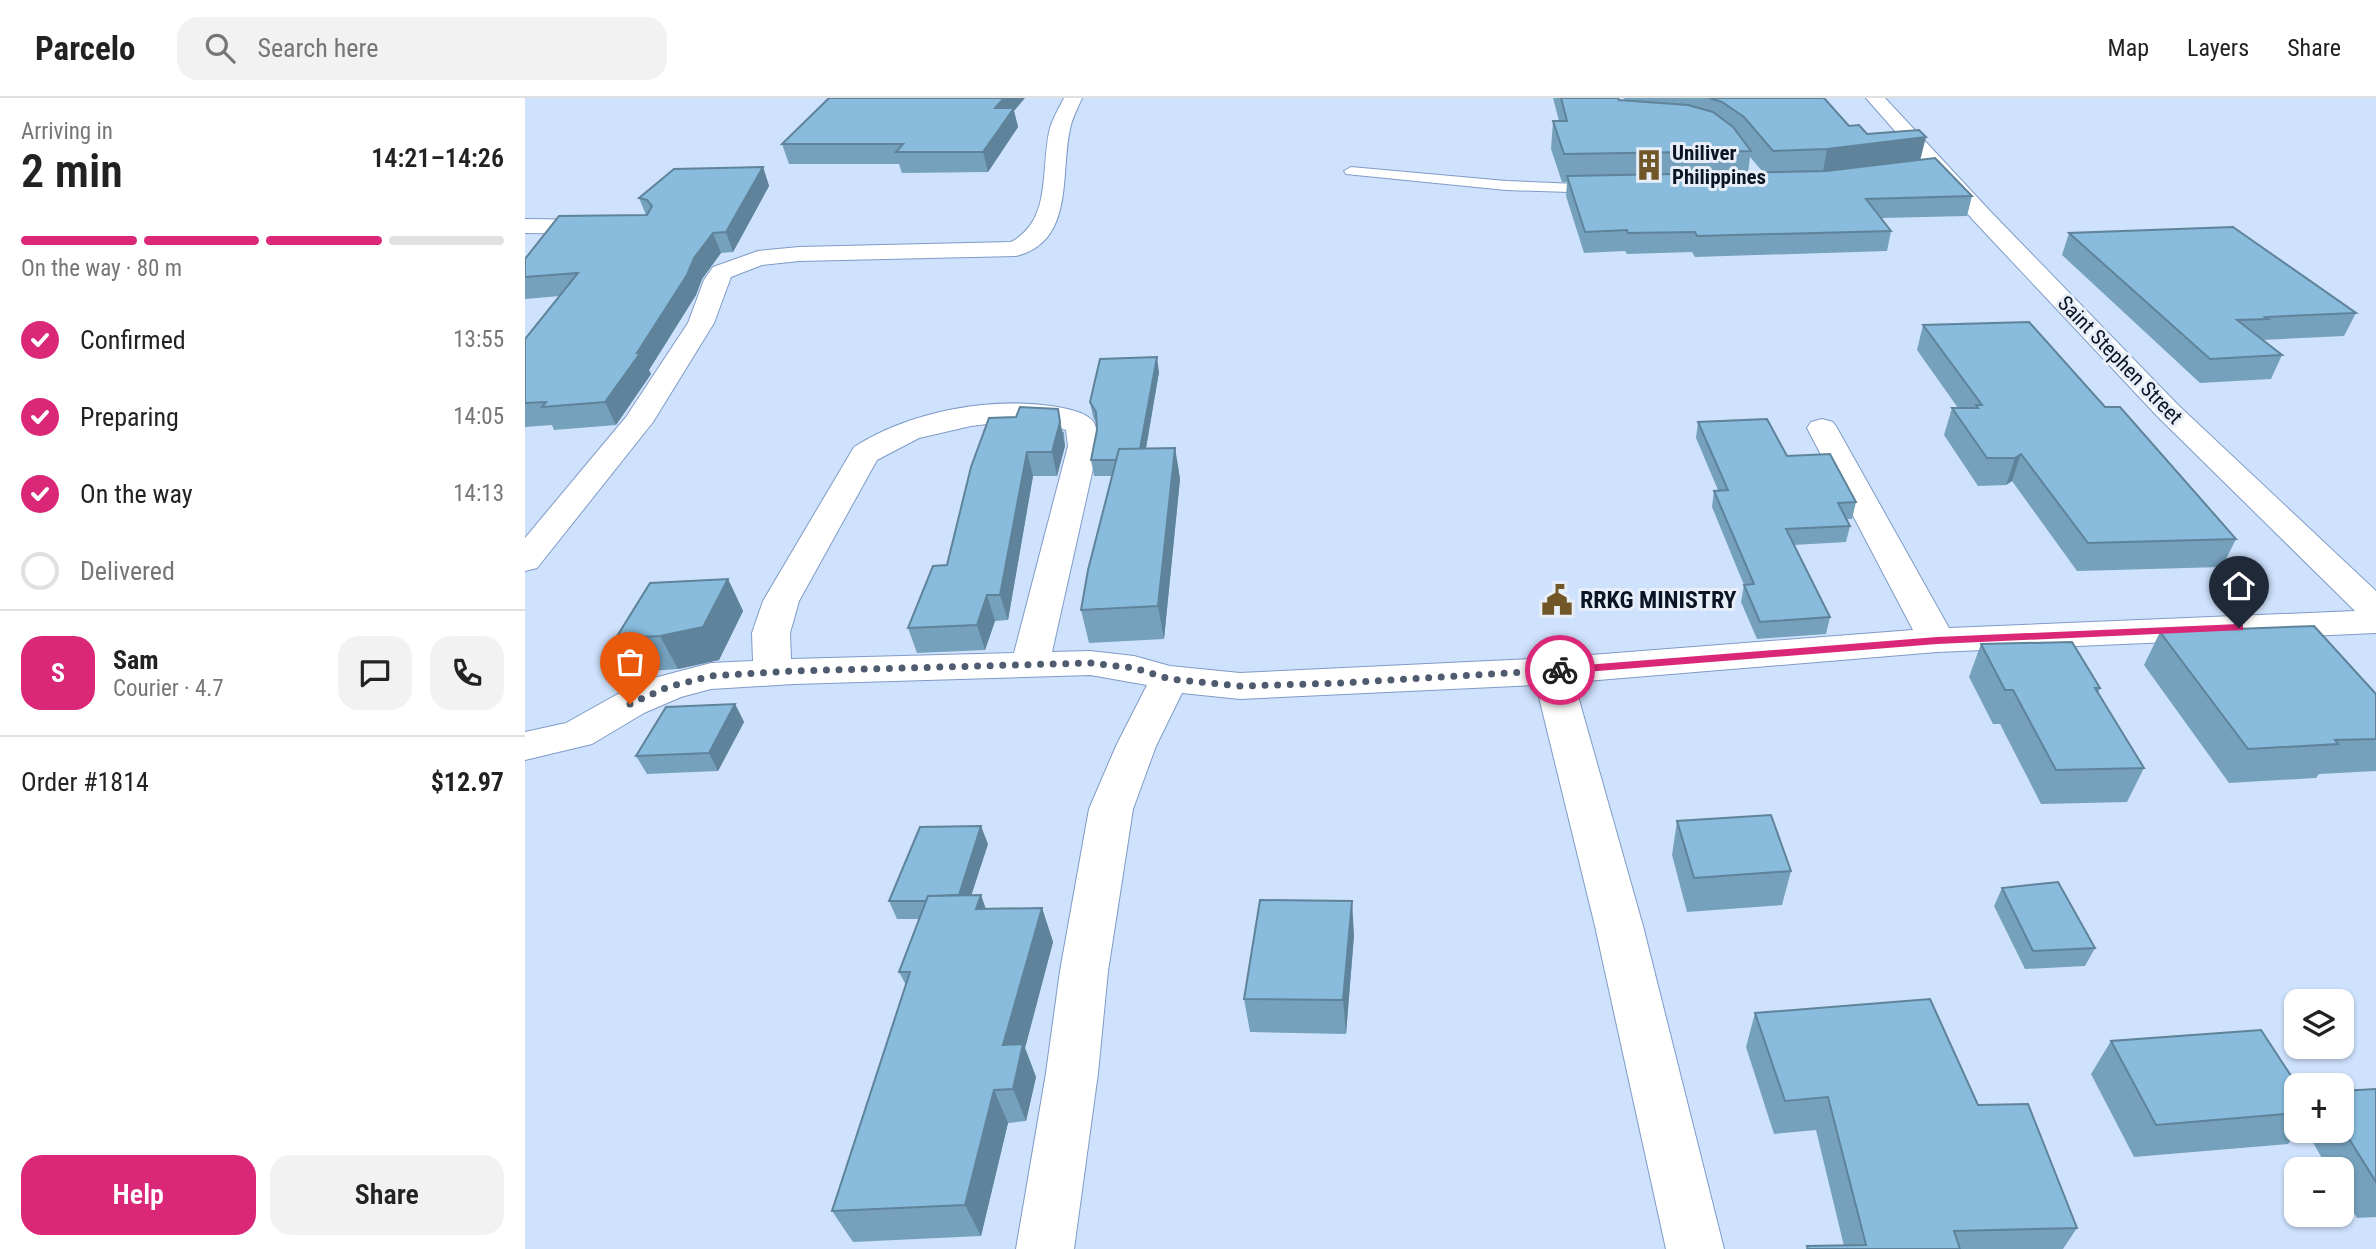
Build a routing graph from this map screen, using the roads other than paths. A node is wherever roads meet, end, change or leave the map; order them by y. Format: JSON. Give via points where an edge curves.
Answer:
{"nodes":[{"id":1,"x":1073,"y":98,"type":"edge"},
{"id":2,"x":1875,"y":98,"type":"edge"},
{"id":3,"x":1351,"y":171,"type":"dead end"},
{"id":4,"x":1615,"y":189,"type":"edge"},
{"id":5,"x":525,"y":226,"type":"edge"},
{"id":6,"x":624,"y":227,"type":"edge"},
{"id":7,"x":1822,"y":428,"type":"dead end"},
{"id":8,"x":525,"y":561,"type":"edge"},
{"id":9,"x":2376,"y":611,"type":"edge"},
{"id":10,"x":2376,"y":622,"type":"edge"},
{"id":11,"x":1937,"y":640,"type":"junction"},
{"id":12,"x":1030,"y":664,"type":"junction"},
{"id":13,"x":1552,"y":671,"type":"junction"},
{"id":14,"x":772,"y":672,"type":"junction"},
{"id":15,"x":1170,"y":679,"type":"junction"},
{"id":16,"x":525,"y":746,"type":"edge"},
{"id":17,"x":1045,"y":1249,"type":"edge"},
{"id":18,"x":1695,"y":1249,"type":"edge"}],
"edges":[{"from":1,"to":8,"type":"street","via":[[1060,129],[1052,203],[1027,246],[799,254],[758,258],[722,272],[701,323],[638,422]]},
{"from":2,"to":9,"type":"street","name":"Saint Stephen Street","via":[[1928,171]]},
{"from":3,"to":4,"type":"lane","via":[[1528,188]]},
{"from":5,"to":6,"type":"street"},
{"from":7,"to":11,"type":"street"},
{"from":10,"to":11,"type":"street"},
{"from":11,"to":13,"type":"street"},
{"from":12,"to":14,"type":"street"},
{"from":12,"to":14,"type":"street","via":[[1083,446],[1080,425],[1051,413],[944,421],[877,443],[865,454],[781,601],[771,633]]},
{"from":12,"to":15,"type":"street","via":[[1090,663],[1134,668]]},
{"from":13,"to":15,"type":"street","via":[[1240,686]]},
{"from":13,"to":18,"type":"street","via":[[1619,926]]},
{"from":14,"to":16,"type":"street","via":[[711,676],[668,687],[578,734]]},
{"from":15,"to":17,"type":"street","via":[[1111,809],[1083,971]]}]}
